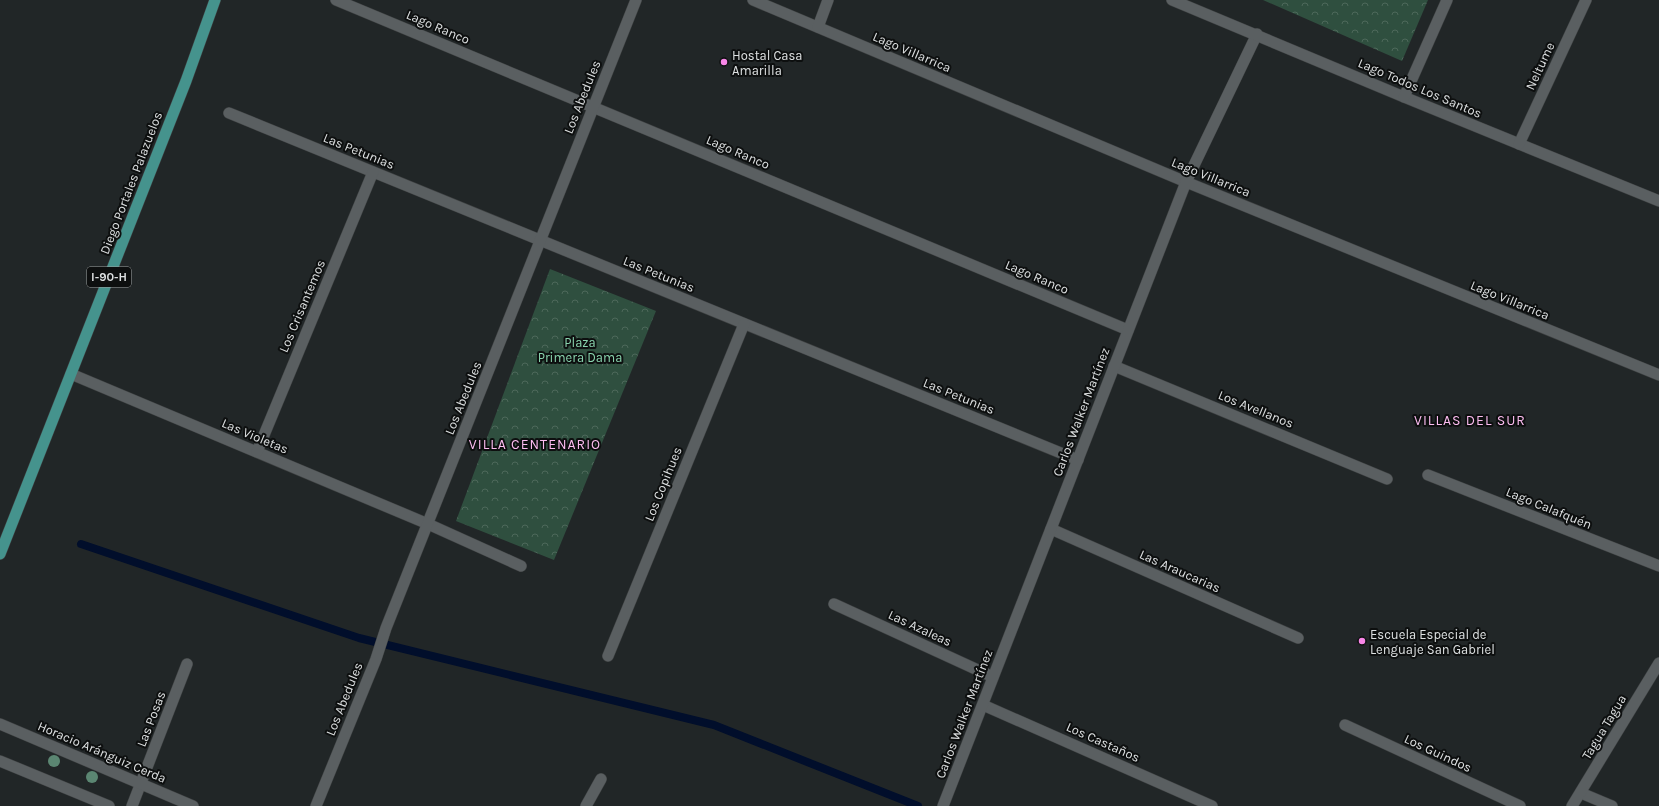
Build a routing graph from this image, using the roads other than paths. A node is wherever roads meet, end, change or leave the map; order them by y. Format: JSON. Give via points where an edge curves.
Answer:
{"nodes":[{"id":1,"x":216,"y":0,"type":"edge"},
{"id":2,"x":336,"y":0,"type":"edge"},
{"id":3,"x":636,"y":0,"type":"edge"},
{"id":4,"x":753,"y":0,"type":"edge"},
{"id":5,"x":828,"y":0,"type":"edge"},
{"id":6,"x":1172,"y":0,"type":"edge"},
{"id":7,"x":1446,"y":0,"type":"edge"},
{"id":8,"x":1586,"y":0,"type":"edge"},
{"id":9,"x":818,"y":27,"type":"junction"},
{"id":10,"x":1257,"y":34,"type":"junction"},
{"id":11,"x":1404,"y":97,"type":"junction"},
{"id":12,"x":593,"y":107,"type":"junction"},
{"id":13,"x":229,"y":113,"type":"dead end"},
{"id":14,"x":1519,"y":144,"type":"junction"},
{"id":15,"x":374,"y":172,"type":"junction"},
{"id":16,"x":1186,"y":182,"type":"junction"},
{"id":17,"x":1659,"y":201,"type":"edge"},
{"id":18,"x":540,"y":240,"type":"junction"},
{"id":19,"x":744,"y":324,"type":"junction"},
{"id":20,"x":1128,"y":330,"type":"junction"},
{"id":21,"x":1114,"y":366,"type":"junction"},
{"id":22,"x":71,"y":374,"type":"junction"},
{"id":23,"x":1659,"y":375,"type":"edge"},
{"id":24,"x":257,"y":452,"type":"junction"},
{"id":25,"x":1078,"y":460,"type":"junction"},
{"id":26,"x":1428,"y":475,"type":"dead end"},
{"id":27,"x":1387,"y":479,"type":"dead end"},
{"id":28,"x":428,"y":524,"type":"junction"},
{"id":29,"x":1051,"y":529,"type":"junction"},
{"id":30,"x":0,"y":554,"type":"edge"},
{"id":31,"x":521,"y":566,"type":"dead end"},
{"id":32,"x":1659,"y":566,"type":"edge"},
{"id":33,"x":834,"y":604,"type":"dead end"},
{"id":34,"x":1298,"y":638,"type":"dead end"},
{"id":35,"x":608,"y":656,"type":"dead end"},
{"id":36,"x":187,"y":664,"type":"dead end"},
{"id":37,"x":1658,"y":665,"type":"edge"},
{"id":38,"x":993,"y":677,"type":"junction"},
{"id":39,"x":983,"y":705,"type":"junction"},
{"id":40,"x":0,"y":724,"type":"edge"},
{"id":41,"x":1345,"y":725,"type":"dead end"},
{"id":42,"x":0,"y":760,"type":"edge"},
{"id":43,"x":602,"y":779,"type":"dead end"},
{"id":44,"x":142,"y":783,"type":"junction"},
{"id":45,"x":1581,"y":793,"type":"junction"},
{"id":46,"x":945,"y":801,"type":"edge"},
{"id":47,"x":109,"y":806,"type":"edge"},
{"id":48,"x":132,"y":806,"type":"edge"},
{"id":49,"x":193,"y":806,"type":"edge"},
{"id":50,"x":316,"y":806,"type":"edge"},
{"id":51,"x":586,"y":806,"type":"edge"},
{"id":52,"x":1212,"y":806,"type":"edge"},
{"id":53,"x":1520,"y":806,"type":"edge"},
{"id":54,"x":1572,"y":806,"type":"edge"},
{"id":55,"x":1612,"y":806,"type":"edge"}],
"edges":[{"from":1,"to":22,"type":"main road","name":"Diego Portales Palazuelos","number":"I-90-H","via":[[184,89]]},
{"from":2,"to":12,"type":"street","name":"Lago Ranco"},
{"from":3,"to":12,"type":"street","name":"Los Abedules"},
{"from":4,"to":9,"type":"street","name":"Lago Villarrica"},
{"from":5,"to":9,"type":"street"},
{"from":6,"to":10,"type":"street","name":"Lago Todos Los Santos"},
{"from":7,"to":11,"type":"street"},
{"from":8,"to":14,"type":"street","name":"Neltume"},
{"from":9,"to":16,"type":"street","name":"Lago Villarrica"},
{"from":10,"to":11,"type":"street","name":"Lago Todos Los Santos"},
{"from":10,"to":16,"type":"street","name":"Carlos Walker Martínez"},
{"from":11,"to":14,"type":"street","name":"Lago Todos Los Santos"},
{"from":12,"to":18,"type":"street","name":"Los Abedules"},
{"from":12,"to":20,"type":"street","name":"Lago Ranco"},
{"from":13,"to":15,"type":"street","name":"Las Petunias"},
{"from":14,"to":17,"type":"street","name":"Lago Todos Los Santos"},
{"from":15,"to":18,"type":"street","name":"Las Petunias"},
{"from":15,"to":24,"type":"street","name":"Los Crisantemos"},
{"from":16,"to":20,"type":"street","name":"Carlos Walker Martínez"},
{"from":16,"to":23,"type":"street","name":"Lago Villarrica"},
{"from":18,"to":19,"type":"street","name":"Las Petunias"},
{"from":18,"to":28,"type":"street","name":"Los Abedules"},
{"from":19,"to":25,"type":"street","name":"Las Petunias"},
{"from":19,"to":35,"type":"street","name":"Los Copihues"},
{"from":20,"to":21,"type":"street","name":"Carlos Walker Martínez"},
{"from":21,"to":25,"type":"street","name":"Carlos Walker Martínez"},
{"from":21,"to":27,"type":"street","name":"Los Avellanos"},
{"from":22,"to":24,"type":"street","name":"Las Violetas"},
{"from":22,"to":30,"type":"main road","name":"Diego Portales Palazuelos","number":"I-90-H"},
{"from":24,"to":28,"type":"street","name":"Las Violetas"},
{"from":25,"to":29,"type":"street","name":"Carlos Walker Martínez"},
{"from":26,"to":32,"type":"street","name":"Lago Calafquén"},
{"from":28,"to":31,"type":"street","name":"Las Violetas"},
{"from":28,"to":50,"type":"street","name":"Los Abedules"},
{"from":29,"to":34,"type":"street","name":"Las Araucarias"},
{"from":29,"to":38,"type":"street","name":"Carlos Walker Martínez"},
{"from":33,"to":38,"type":"street","name":"Las Azaleas"},
{"from":36,"to":44,"type":"street","name":"Las Posas"},
{"from":37,"to":45,"type":"street","name":"Tagua Tagua"},
{"from":38,"to":39,"type":"street","name":"Carlos Walker Martínez"},
{"from":39,"to":46,"type":"street","name":"Carlos Walker Martínez"},
{"from":39,"to":52,"type":"street","name":"Los Castaños"},
{"from":40,"to":44,"type":"street","name":"Horacio Aránguiz Cerda"},
{"from":41,"to":53,"type":"street","name":"Los Guindos"},
{"from":42,"to":47,"type":"street"},
{"from":43,"to":51,"type":"street"},
{"from":44,"to":48,"type":"street","name":"Las Posas"},
{"from":44,"to":49,"type":"street","name":"Horacio Aránguiz Cerda"},
{"from":45,"to":54,"type":"street","name":"Tagua Tagua"},
{"from":45,"to":55,"type":"street"}]}
